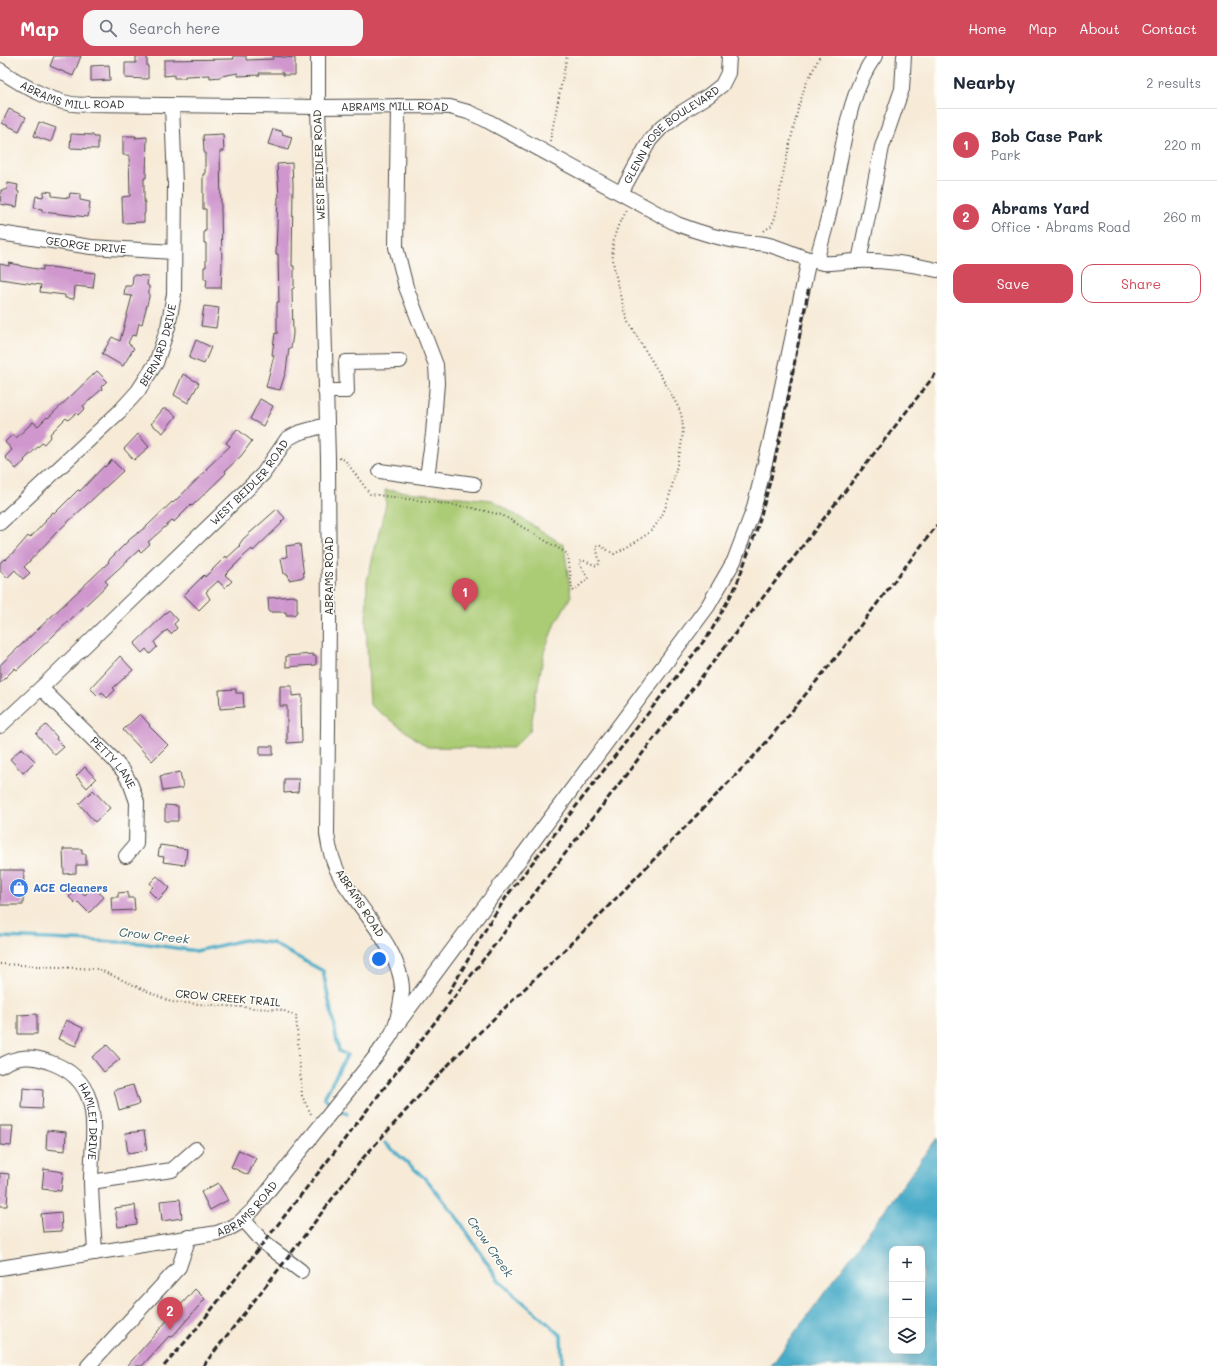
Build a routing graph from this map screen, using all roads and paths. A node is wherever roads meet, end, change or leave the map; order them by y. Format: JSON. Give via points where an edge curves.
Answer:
{"nodes":[{"id":1,"x":318,"y":56,"type":"edge"},
{"id":2,"x":567,"y":56,"type":"edge"},
{"id":3,"x":729,"y":56,"type":"edge"},
{"id":4,"x":820,"y":56,"type":"edge"},
{"id":5,"x":876,"y":56,"type":"edge"},
{"id":6,"x":904,"y":56,"type":"edge"},
{"id":7,"x":0,"y":70,"type":"edge"},
{"id":8,"x":172,"y":106,"type":"junction"},
{"id":9,"x":398,"y":106,"type":"junction"},
{"id":10,"x":318,"y":107,"type":"junction"},
{"id":11,"x":550,"y":142,"type":"dead end"},
{"id":12,"x":621,"y":193,"type":"junction"},
{"id":13,"x":627,"y":208,"type":"dead end"},
{"id":14,"x":0,"y":233,"type":"edge"},
{"id":15,"x":760,"y":233,"type":"dead end"},
{"id":16,"x":174,"y":252,"type":"junction"},
{"id":17,"x":813,"y":260,"type":"junction"},
{"id":18,"x":859,"y":261,"type":"junction"},
{"id":19,"x":937,"y":270,"type":"edge"},
{"id":20,"x":400,"y":361,"type":"dead end"},
{"id":21,"x":325,"y":391,"type":"junction"},
{"id":22,"x":326,"y":426,"type":"junction"},
{"id":23,"x":328,"y":458,"type":"junction"},
{"id":24,"x":380,"y":471,"type":"dead end"},
{"id":25,"x":427,"y":477,"type":"junction"},
{"id":26,"x":474,"y":484,"type":"dead end"},
{"id":27,"x":0,"y":523,"type":"edge"},
{"id":28,"x":41,"y":688,"type":"junction"},
{"id":29,"x":0,"y":726,"type":"edge"},
{"id":30,"x":126,"y":856,"type":"dead end"},
{"id":31,"x":0,"y":964,"type":"edge"},
{"id":32,"x":395,"y":1028,"type":"junction"},
{"id":33,"x":0,"y":1066,"type":"edge"},
{"id":34,"x":318,"y":1128,"type":"junction"},
{"id":35,"x":196,"y":1149,"type":"dead end"},
{"id":36,"x":91,"y":1182,"type":"junction"},
{"id":37,"x":243,"y":1219,"type":"junction"},
{"id":38,"x":189,"y":1237,"type":"junction"},
{"id":39,"x":95,"y":1252,"type":"junction"},
{"id":40,"x":0,"y":1268,"type":"edge"},
{"id":41,"x":301,"y":1271,"type":"dead end"},
{"id":42,"x":88,"y":1366,"type":"edge"}],
"edges":[{"from":1,"to":10,"type":"street","name":"WEST BEIDLER ROAD"},
{"from":2,"to":11,"type":"path"},
{"from":3,"to":12,"type":"street","name":"GLENN ROSE BOULEVARD","via":[[728,74],[722,85],[662,127],[650,140]]},
{"from":4,"to":15,"type":"path","via":[[805,86],[798,109],[775,218],[769,227]]},
{"from":5,"to":17,"type":"street","via":[[869,65],[853,100],[833,198]]},
{"from":6,"to":18,"type":"street","via":[[902,89],[882,146]]},
{"from":7,"to":8,"type":"street","name":"ABRAMS MILL ROAD","via":[[22,85],[68,103]]},
{"from":8,"to":10,"type":"street","name":"ABRAMS MILL ROAD"},
{"from":8,"to":16,"type":"street","name":"BERNARD DRIVE"},
{"from":9,"to":10,"type":"street","name":"ABRAMS MILL ROAD"},
{"from":9,"to":12,"type":"street","name":"ABRAMS MILL ROAD","via":[[450,107],[468,112]]},
{"from":9,"to":25,"type":"street","via":[[396,247],[406,287],[436,365],[433,434]]},
{"from":10,"to":21,"type":"street","name":"WEST BEIDLER ROAD"},
{"from":12,"to":17,"type":"street","name":"ABRAMS MILL ROAD","via":[[677,224],[700,233],[742,242],[767,244]]},
{"from":13,"to":23,"type":"path","via":[[613,239],[614,272],[630,325],[680,411],[682,424],[678,460],[667,502],[654,528],[647,534],[614,554],[599,544],[596,546],[600,563],[597,566],[582,560],[579,564],[588,578],[574,591],[568,554],[502,515],[468,507],[370,494],[345,460]]},
{"from":14,"to":16,"type":"street","name":"GEORGE DRIVE","via":[[91,246]]},
{"from":16,"to":27,"type":"street","name":"BERNARD DRIVE","via":[[174,294],[168,327],[154,366],[138,391],[119,412]]},
{"from":17,"to":18,"type":"street","name":"ABRAMS MILL ROAD","via":[[832,264]]},
{"from":17,"to":32,"type":"street","via":[[753,511],[734,562],[708,606]]},
{"from":18,"to":19,"type":"street","name":"ABRAMS MILL ROAD","via":[[911,264]]},
{"from":20,"to":21,"type":"street","via":[[346,362],[348,391]]},
{"from":21,"to":22,"type":"street","name":"WEST BEIDLER ROAD"},
{"from":22,"to":23,"type":"street","name":"ABRAMS ROAD"},
{"from":22,"to":28,"type":"street","name":"WEST BEIDLER ROAD","via":[[298,433],[287,439],[263,474]]},
{"from":23,"to":32,"type":"street","name":"ABRAMS ROAD","via":[[327,834],[329,849],[341,877],[393,955],[402,990]]},
{"from":24,"to":25,"type":"street"},
{"from":25,"to":26,"type":"street"},
{"from":28,"to":29,"type":"street","name":"WEST BEIDLER ROAD"},
{"from":28,"to":30,"type":"street","name":"PETTY LANE","via":[[113,759],[131,785],[137,802],[136,844]]},
{"from":31,"to":34,"type":"path","name":"CROW CREEK TRAIL","via":[[98,969],[171,1002],[282,1010],[296,1016],[302,1096]]},
{"from":32,"to":34,"type":"street","name":"ABRAMS ROAD"},
{"from":33,"to":36,"type":"street","name":"HAMLET DRIVE","via":[[12,1059],[36,1057],[62,1066],[84,1087],[94,1120]]},
{"from":34,"to":37,"type":"street","name":"ABRAMS ROAD","via":[[254,1210]]},
{"from":35,"to":36,"type":"street","via":[[172,1170]]},
{"from":36,"to":39,"type":"street","name":"HAMLET DRIVE"},
{"from":37,"to":38,"type":"street","name":"ABRAMS ROAD","via":[[223,1231]]},
{"from":37,"to":41,"type":"street","via":[[264,1243]]},
{"from":38,"to":39,"type":"street","name":"ABRAMS ROAD"},
{"from":38,"to":42,"type":"street","via":[[179,1266]]},
{"from":39,"to":40,"type":"street","name":"ABRAMS ROAD"}]}
